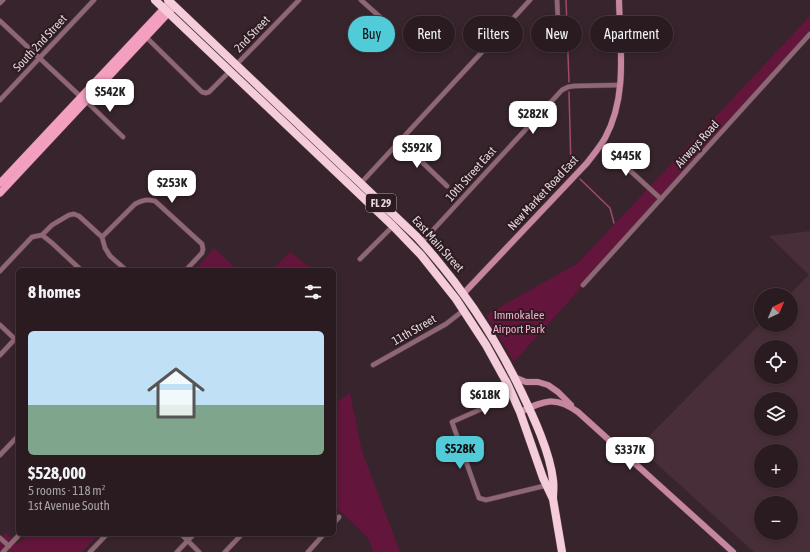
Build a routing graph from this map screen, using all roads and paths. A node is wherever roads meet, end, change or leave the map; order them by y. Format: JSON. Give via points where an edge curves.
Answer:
{"nodes":[{"id":1,"x":3,"y":0,"type":"edge"},
{"id":2,"x":94,"y":0,"type":"edge"},
{"id":3,"x":154,"y":0,"type":"edge"},
{"id":4,"x":299,"y":0,"type":"edge"},
{"id":5,"x":361,"y":0,"type":"edge"},
{"id":6,"x":530,"y":0,"type":"edge"},
{"id":7,"x":557,"y":0,"type":"edge"},
{"id":8,"x":619,"y":0,"type":"edge"},
{"id":9,"x":173,"y":2,"type":"edge"},
{"id":10,"x":0,"y":3,"type":"edge"},
{"id":11,"x":166,"y":11,"type":"junction"},
{"id":12,"x":379,"y":16,"type":"edge"},
{"id":13,"x":558,"y":16,"type":"edge"},
{"id":14,"x":0,"y":20,"type":"edge"},
{"id":15,"x":810,"y":34,"type":"edge"},
{"id":16,"x":146,"y":37,"type":"junction"},
{"id":17,"x":125,"y":54,"type":"junction"},
{"id":18,"x":39,"y":58,"type":"junction"},
{"id":19,"x":233,"y":68,"type":"junction"},
{"id":20,"x":620,"y":86,"type":"junction"},
{"id":21,"x":83,"y":99,"type":"junction"},
{"id":22,"x":0,"y":100,"type":"edge"},
{"id":23,"x":123,"y":137,"type":"dead end"},
{"id":24,"x":400,"y":141,"type":"junction"},
{"id":25,"x":601,"y":144,"type":"junction"},
{"id":26,"x":0,"y":183,"type":"edge"},
{"id":27,"x":361,"y":183,"type":"junction"},
{"id":28,"x":447,"y":186,"type":"dead end"},
{"id":29,"x":354,"y":189,"type":"junction"},
{"id":30,"x":0,"y":193,"type":"edge"},
{"id":31,"x":661,"y":199,"type":"junction"},
{"id":32,"x":393,"y":226,"type":"junction"},
{"id":33,"x":42,"y":235,"type":"junction"},
{"id":34,"x":102,"y":237,"type":"junction"},
{"id":35,"x":422,"y":242,"type":"junction"},
{"id":36,"x":360,"y":259,"type":"dead end"},
{"id":37,"x":79,"y":268,"type":"edge"},
{"id":38,"x":124,"y":268,"type":"edge"},
{"id":39,"x":188,"y":268,"type":"edge"},
{"id":40,"x":0,"y":271,"type":"edge"},
{"id":41,"x":583,"y":285,"type":"dead end"},
{"id":42,"x":464,"y":293,"type":"junction"},
{"id":43,"x":456,"y":299,"type":"junction"},
{"id":44,"x":464,"y":310,"type":"junction"},
{"id":45,"x":0,"y":325,"type":"edge"},
{"id":46,"x":16,"y":341,"type":"edge"},
{"id":47,"x":0,"y":355,"type":"edge"},
{"id":48,"x":373,"y":365,"type":"dead end"},
{"id":49,"x":514,"y":377,"type":"junction"},
{"id":50,"x":513,"y":395,"type":"junction"},
{"id":51,"x":529,"y":408,"type":"junction"},
{"id":52,"x":520,"y":412,"type":"junction"},
{"id":53,"x":578,"y":412,"type":"junction"},
{"id":54,"x":16,"y":438,"type":"edge"},
{"id":55,"x":0,"y":455,"type":"edge"},
{"id":56,"x":549,"y":485,"type":"junction"},
{"id":57,"x":339,"y":517,"type":"dead end"},
{"id":58,"x":336,"y":521,"type":"edge"},
{"id":59,"x":18,"y":536,"type":"edge"},
{"id":60,"x":105,"y":536,"type":"edge"},
{"id":61,"x":183,"y":536,"type":"edge"},
{"id":62,"x":192,"y":536,"type":"edge"},
{"id":63,"x":240,"y":536,"type":"edge"},
{"id":64,"x":322,"y":536,"type":"edge"},
{"id":65,"x":0,"y":538,"type":"edge"},
{"id":66,"x":188,"y":540,"type":"junction"},
{"id":67,"x":9,"y":546,"type":"junction"},
{"id":68,"x":3,"y":552,"type":"edge"},
{"id":69,"x":90,"y":552,"type":"edge"},
{"id":70,"x":177,"y":552,"type":"edge"},
{"id":71,"x":199,"y":552,"type":"edge"},
{"id":72,"x":225,"y":552,"type":"edge"},
{"id":73,"x":308,"y":552,"type":"edge"},
{"id":74,"x":562,"y":552,"type":"edge"},
{"id":75,"x":732,"y":552,"type":"edge"}],
"edges":[{"from":1,"to":10,"type":"street"},
{"from":2,"to":18,"type":"street","name":"South 2nd Street"},
{"from":3,"to":11,"type":"highway","number":"FL 29"},
{"from":4,"to":19,"type":"street","name":"2nd Street"},
{"from":5,"to":12,"type":"street"},
{"from":6,"to":24,"type":"street"},
{"from":7,"to":13,"type":"street"},
{"from":8,"to":20,"type":"main road","name":"New Market Road East"},
{"from":9,"to":11,"type":"main road"},
{"from":9,"to":19,"type":"highway","name":"East Main Street","number":"FL 29"},
{"from":11,"to":16,"type":"main road"},
{"from":11,"to":17,"type":"main road"},
{"from":11,"to":19,"type":"highway","name":"East Main Street","number":"FL 29"},
{"from":14,"to":18,"type":"street"},
{"from":15,"to":31,"type":"street","name":"Airways Road"},
{"from":16,"to":17,"type":"main road"},
{"from":16,"to":19,"type":"street","name":"2nd Street","via":[[202,92],[206,93],[213,89]]},
{"from":17,"to":21,"type":"main road"},
{"from":18,"to":21,"type":"street"},
{"from":18,"to":22,"type":"street","name":"South 2nd Street"},
{"from":19,"to":27,"type":"highway","name":"East Main Street","number":"FL 29"},
{"from":19,"to":29,"type":"highway","name":"East Main Street","number":"FL 29"},
{"from":20,"to":25,"type":"main road","name":"New Market Road East","via":[[615,115]]},
{"from":20,"to":35,"type":"street","name":"10th Street East","via":[[569,87],[562,90]]},
{"from":21,"to":23,"type":"street"},
{"from":21,"to":26,"type":"main road"},
{"from":21,"to":30,"type":"main road"},
{"from":24,"to":27,"type":"street"},
{"from":24,"to":28,"type":"street"},
{"from":25,"to":31,"type":"street"},
{"from":25,"to":42,"type":"main road","name":"New Market Road East"},
{"from":27,"to":29,"type":"highway"},
{"from":27,"to":35,"type":"highway","name":"East Main Street","number":"FL 29"},
{"from":29,"to":32,"type":"highway","name":"East Main Street","number":"FL 29"},
{"from":31,"to":41,"type":"street","name":"Airways Road"},
{"from":32,"to":36,"type":"street"},
{"from":32,"to":43,"type":"highway","name":"East Main Street","number":"FL 29"},
{"from":33,"to":34,"type":"street","via":[[52,225],[74,214]]},
{"from":33,"to":37,"type":"street"},
{"from":33,"to":40,"type":"street","via":[[32,237]]},
{"from":34,"to":38,"type":"street","via":[[110,256]]},
{"from":34,"to":39,"type":"street","via":[[135,204],[147,199],[154,201],[202,244],[202,253]]},
{"from":35,"to":42,"type":"highway","name":"East Main Street","number":"FL 29"},
{"from":42,"to":43,"type":"highway"},
{"from":42,"to":49,"type":"highway","name":"East Main Street","number":"FL 29","via":[[492,335]]},
{"from":43,"to":44,"type":"highway","name":"East Main Street","number":"FL 29"},
{"from":44,"to":48,"type":"street","name":"11th Street","via":[[446,324]]},
{"from":44,"to":50,"type":"highway","name":"East Main Street","number":"FL 29"},
{"from":45,"to":46,"type":"street"},
{"from":46,"to":47,"type":"street"},
{"from":49,"to":51,"type":"highway","name":"East Main Street","number":"FL 29"},
{"from":49,"to":53,"type":"main road","via":[[552,387]]},
{"from":50,"to":52,"type":"highway","name":"East Main Street","number":"FL 29"},
{"from":50,"to":56,"type":"street","via":[[452,422],[479,498],[486,500]]},
{"from":51,"to":52,"type":"main road"},
{"from":51,"to":53,"type":"main road","via":[[542,402],[557,401],[568,404]]},
{"from":51,"to":56,"type":"highway","name":"East Main Street","number":"FL 29","via":[[548,461]]},
{"from":52,"to":56,"type":"highway","name":"East Main Street","number":"FL 29"},
{"from":53,"to":75,"type":"main road"},
{"from":54,"to":55,"type":"street"},
{"from":56,"to":74,"type":"highway","name":"East Main Street","number":"FL 29"},
{"from":57,"to":58,"type":"street"},
{"from":59,"to":67,"type":"street"},
{"from":60,"to":69,"type":"street"},
{"from":61,"to":66,"type":"street"},
{"from":62,"to":66,"type":"street"},
{"from":63,"to":72,"type":"street"},
{"from":64,"to":73,"type":"street"},
{"from":65,"to":67,"type":"street"},
{"from":66,"to":70,"type":"street"},
{"from":66,"to":71,"type":"street"},
{"from":67,"to":68,"type":"street"}]}
